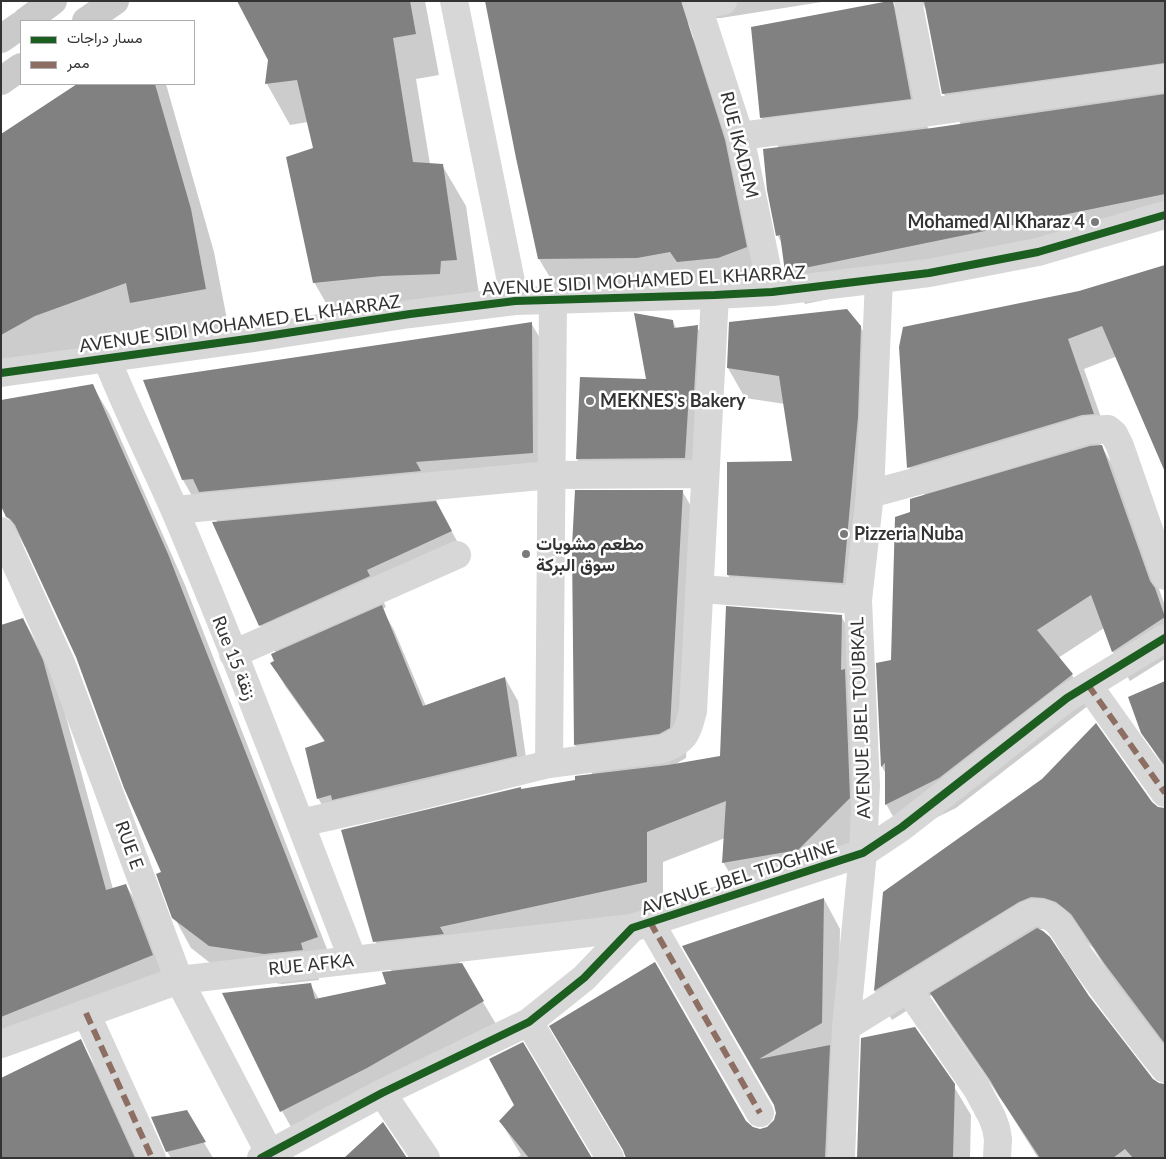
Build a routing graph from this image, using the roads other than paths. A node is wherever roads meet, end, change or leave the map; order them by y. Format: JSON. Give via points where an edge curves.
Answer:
{"nodes":[{"id":1,"x":53,"y":1,"type":"edge"},
{"id":2,"x":115,"y":1,"type":"edge"},
{"id":3,"x":454,"y":1,"type":"edge"},
{"id":4,"x":908,"y":1,"type":"edge"},
{"id":5,"x":706,"y":3,"type":"edge"},
{"id":6,"x":27,"y":20,"type":"edge"},
{"id":7,"x":87,"y":20,"type":"edge"},
{"id":8,"x":20,"y":26,"type":"edge"},
{"id":9,"x":1,"y":39,"type":"edge"},
{"id":10,"x":20,"y":69,"type":"edge"},
{"id":11,"x":1165,"y":78,"type":"edge"},
{"id":12,"x":1,"y":81,"type":"edge"},
{"id":13,"x":930,"y":112,"type":"junction"},
{"id":14,"x":740,"y":136,"type":"junction"},
{"id":15,"x":1165,"y":215,"type":"edge"},
{"id":16,"x":879,"y":279,"type":"junction"},
{"id":17,"x":772,"y":292,"type":"junction"},
{"id":18,"x":715,"y":295,"type":"junction"},
{"id":19,"x":553,"y":299,"type":"junction"},
{"id":20,"x":515,"y":300,"type":"junction"},
{"id":21,"x":107,"y":359,"type":"junction"},
{"id":22,"x":1,"y":373,"type":"edge"},
{"id":23,"x":705,"y":474,"type":"junction"},
{"id":24,"x":550,"y":475,"type":"junction"},
{"id":25,"x":870,"y":494,"type":"junction"},
{"id":26,"x":175,"y":510,"type":"junction"},
{"id":27,"x":1,"y":531,"type":"edge"},
{"id":28,"x":457,"y":555,"type":"dead end"},
{"id":29,"x":1165,"y":576,"type":"edge"},
{"id":30,"x":700,"y":589,"type":"junction"},
{"id":31,"x":858,"y":600,"type":"junction"},
{"id":32,"x":1165,"y":638,"type":"edge"},
{"id":33,"x":233,"y":654,"type":"junction"},
{"id":34,"x":1088,"y":685,"type":"junction"},
{"id":35,"x":549,"y":764,"type":"junction"},
{"id":36,"x":1165,"y":793,"type":"edge"},
{"id":37,"x":300,"y":823,"type":"junction"},
{"id":38,"x":863,"y":853,"type":"junction"},
{"id":39,"x":641,"y":925,"type":"junction"},
{"id":40,"x":353,"y":960,"type":"junction"},
{"id":41,"x":179,"y":980,"type":"junction"},
{"id":42,"x":908,"y":989,"type":"junction"},
{"id":43,"x":86,"y":1013,"type":"junction"},
{"id":44,"x":529,"y":1022,"type":"junction"},
{"id":45,"x":846,"y":1027,"type":"junction"},
{"id":46,"x":3,"y":1037,"type":"edge"},
{"id":47,"x":1165,"y":1069,"type":"edge"},
{"id":48,"x":382,"y":1093,"type":"junction"},
{"id":49,"x":760,"y":1113,"type":"dead end"},
{"id":50,"x":266,"y":1156,"type":"edge"},
{"id":51,"x":152,"y":1158,"type":"edge"},
{"id":52,"x":426,"y":1158,"type":"edge"},
{"id":53,"x":610,"y":1158,"type":"edge"},
{"id":54,"x":841,"y":1158,"type":"edge"},
{"id":55,"x":997,"y":1158,"type":"edge"}],
"edges":[{"from":1,"to":6,"type":"main road"},
{"from":2,"to":7,"type":"main road"},
{"from":3,"to":20,"type":"street"},
{"from":4,"to":13,"type":"street"},
{"from":5,"to":14,"type":"street","name":"RUE IKADEM"},
{"from":8,"to":9,"type":"main road"},
{"from":10,"to":12,"type":"main road"},
{"from":11,"to":13,"type":"street"},
{"from":13,"to":14,"type":"street"},
{"from":14,"to":17,"type":"street","name":"RUE IKADEM"},
{"from":15,"to":16,"type":"street","name":"AVENUE SIDI MOHAMED EL KHARRAZ","via":[[1038,252]]},
{"from":16,"to":17,"type":"street","name":"AVENUE SIDI MOHAMED EL KHARRAZ"},
{"from":16,"to":25,"type":"street","name":"AVENUE JBEL TOUBKAL"},
{"from":17,"to":18,"type":"street","name":"AVENUE SIDI MOHAMED EL KHARRAZ"},
{"from":18,"to":19,"type":"street","name":"AVENUE SIDI MOHAMED EL KHARRAZ"},
{"from":18,"to":23,"type":"street"},
{"from":19,"to":20,"type":"street","name":"AVENUE SIDI MOHAMED EL KHARRAZ"},
{"from":19,"to":24,"type":"street"},
{"from":20,"to":21,"type":"street","name":"AVENUE SIDI MOHAMED EL KHARRAZ"},
{"from":21,"to":22,"type":"street","name":"AVENUE SIDI MOHAMED EL KHARRAZ"},
{"from":21,"to":26,"type":"street","name":"Rue 15 زنقة"},
{"from":23,"to":24,"type":"street"},
{"from":23,"to":30,"type":"street"},
{"from":24,"to":26,"type":"street"},
{"from":24,"to":35,"type":"street"},
{"from":25,"to":29,"type":"street","via":[[1087,430],[1108,429],[1120,446]]},
{"from":25,"to":31,"type":"street","name":"AVENUE JBEL TOUBKAL"},
{"from":26,"to":33,"type":"street","name":"Rue 15 زنقة"},
{"from":27,"to":41,"type":"street","name":"RUE E","via":[[61,663]]},
{"from":28,"to":33,"type":"street"},
{"from":30,"to":31,"type":"street"},
{"from":30,"to":35,"type":"street","via":[[693,711],[688,731],[674,745],[663,749]]},
{"from":31,"to":38,"type":"street","name":"AVENUE JBEL TOUBKAL","via":[[866,786]]},
{"from":32,"to":34,"type":"street","name":"AVENUE JBEL TIDGHINE"},
{"from":33,"to":37,"type":"street","name":"Rue 15 زنقة"},
{"from":34,"to":36,"type":"street"},
{"from":34,"to":38,"type":"street","name":"AVENUE JBEL TIDGHINE"},
{"from":35,"to":37,"type":"street"},
{"from":37,"to":40,"type":"street","name":"Rue 15 زنقة"},
{"from":38,"to":39,"type":"street","name":"AVENUE JBEL TIDGHINE"},
{"from":38,"to":45,"type":"street","name":"AVENUE JBEL TOUBKAL"},
{"from":39,"to":40,"type":"street","name":"RUE AFKA"},
{"from":39,"to":44,"type":"street","name":"AVENUE JBEL TIDGHINE","via":[[584,978]]},
{"from":39,"to":49,"type":"street"},
{"from":40,"to":41,"type":"street","name":"RUE AFKA"},
{"from":41,"to":43,"type":"street","name":"RUE AFKA"},
{"from":41,"to":50,"type":"street","name":"RUE E"},
{"from":42,"to":45,"type":"street"},
{"from":42,"to":47,"type":"street","via":[[1027,915],[1033,912],[1044,914],[1057,921],[1114,1004]]},
{"from":42,"to":55,"type":"street","via":[[977,1089],[992,1117],[998,1139]]},
{"from":43,"to":46,"type":"street","name":"RUE AFKA"},
{"from":43,"to":51,"type":"street"},
{"from":44,"to":48,"type":"street","name":"AVENUE JBEL TIDGHINE"},
{"from":44,"to":53,"type":"street"},
{"from":45,"to":54,"type":"street","name":"AVENUE JBEL TOUBKAL"},
{"from":48,"to":50,"type":"street","name":"AVENUE JBEL TIDGHINE"},
{"from":48,"to":52,"type":"street"}]}
